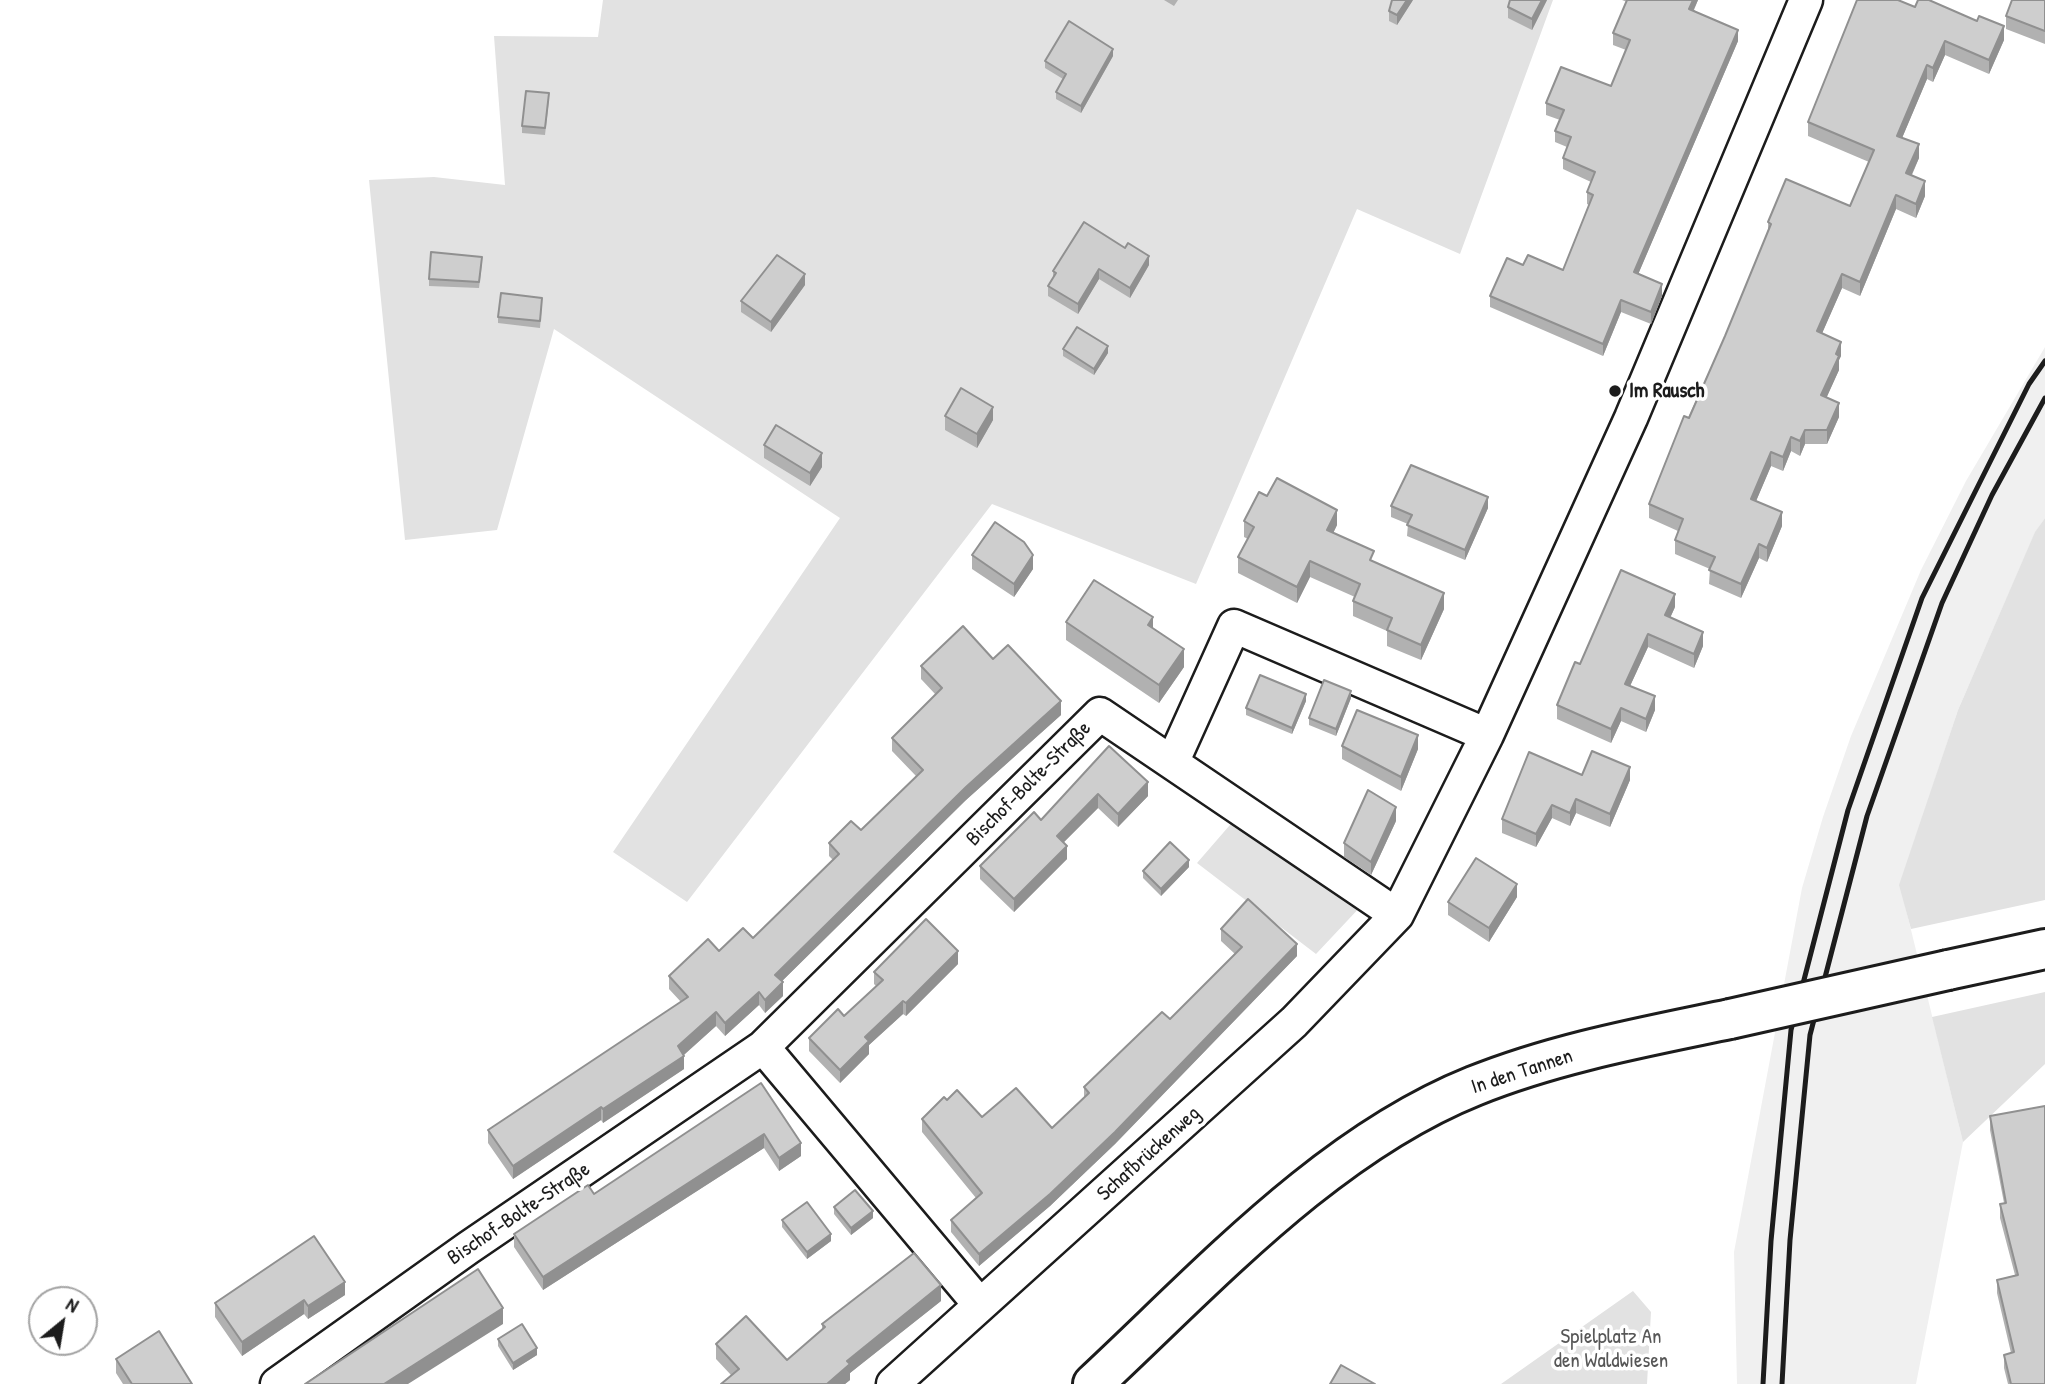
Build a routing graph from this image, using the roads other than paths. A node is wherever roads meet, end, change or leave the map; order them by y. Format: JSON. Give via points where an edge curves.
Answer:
{"nodes":[{"id":1,"x":1806,"y":0,"type":"edge"},
{"id":2,"x":1487,"y":734,"type":"junction"},
{"id":3,"x":1173,"y":761,"type":"junction"},
{"id":4,"x":1397,"y":915,"type":"junction"},
{"id":5,"x":2045,"y":949,"type":"edge"},
{"id":6,"x":763,"y":1047,"type":"junction"},
{"id":7,"x":980,"y":1305,"type":"junction"},
{"id":8,"x":277,"y":1384,"type":"edge"},
{"id":9,"x":893,"y":1384,"type":"edge"},
{"id":10,"x":1093,"y":1384,"type":"edge"}],
"edges":[{"from":1,"to":2,"type":"street","via":[[1631,418]]},
{"from":2,"to":3,"type":"street","via":[[1234,626]]},
{"from":2,"to":4,"type":"street"},
{"from":3,"to":4,"type":"street","name":"Bischof-Bolte-Straße"},
{"from":3,"to":6,"type":"street","name":"Bischof-Bolte-Straße","via":[[1100,714]]},
{"from":4,"to":7,"type":"street","name":"Schafbrückenweg","via":[[1275,1039]]},
{"from":5,"to":10,"type":"street","name":"In den Tannen","bridge":true,"via":[[1608,1045],[1473,1087],[1363,1146],[1263,1226]]},
{"from":6,"to":7,"type":"street"},
{"from":6,"to":8,"type":"street","name":"Bischof-Bolte-Straße"},
{"from":7,"to":9,"type":"street","name":"Schafbrückenweg"}]}
